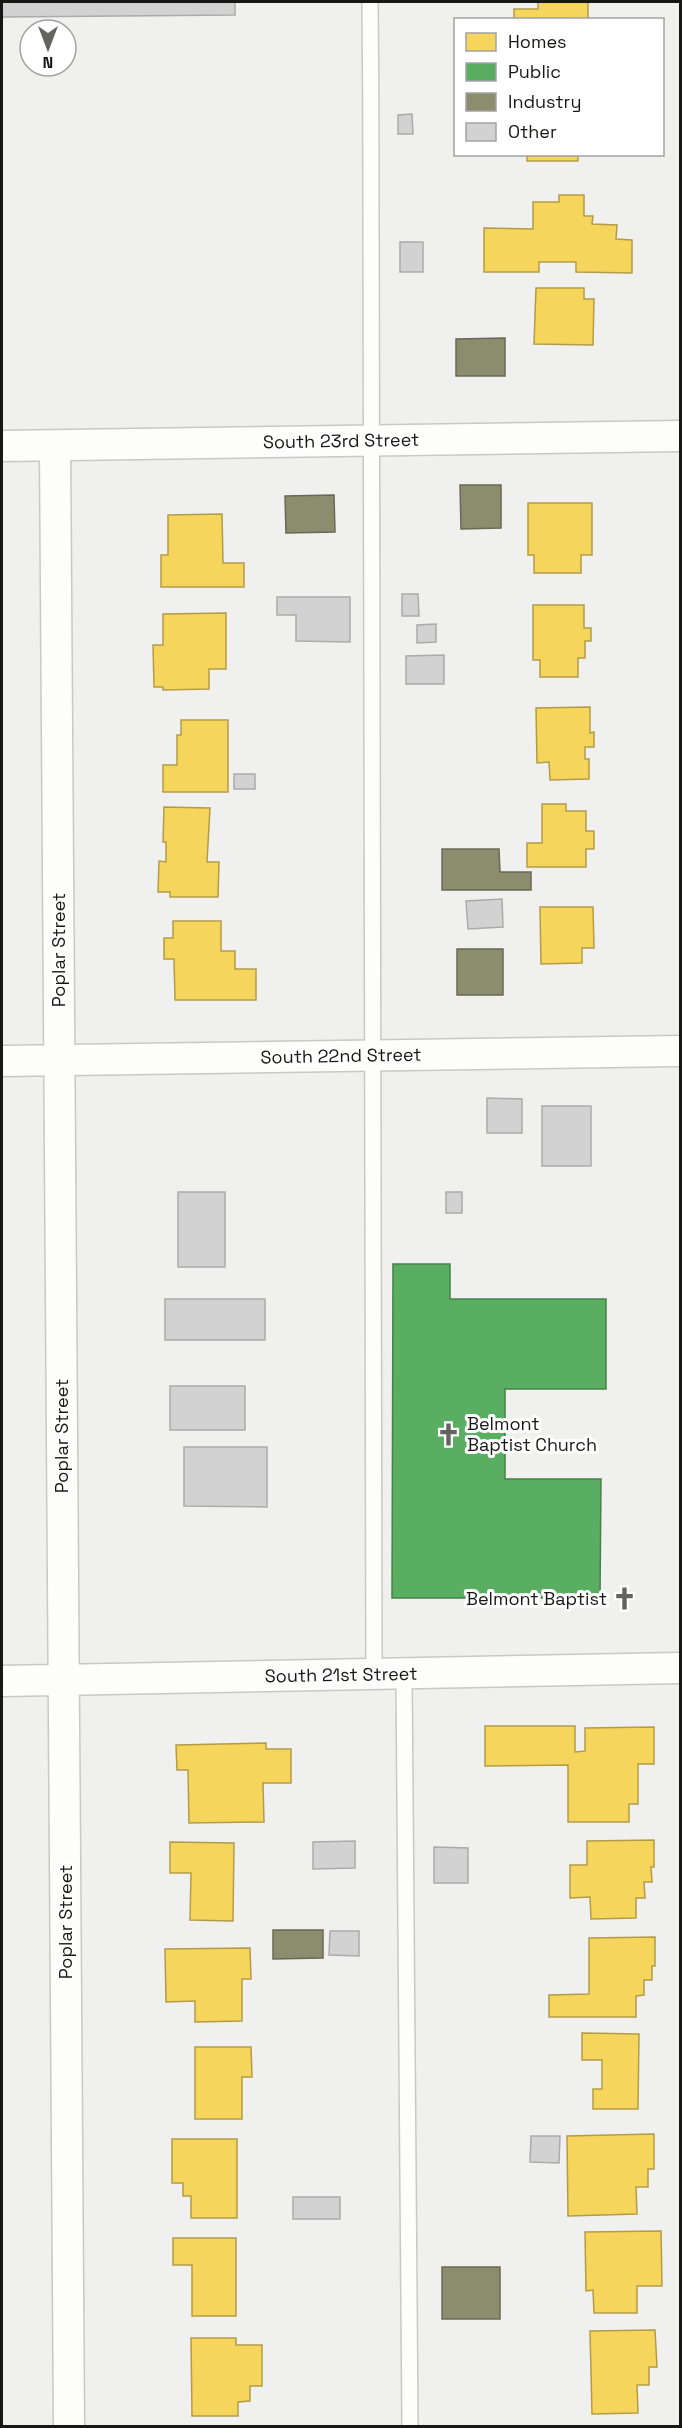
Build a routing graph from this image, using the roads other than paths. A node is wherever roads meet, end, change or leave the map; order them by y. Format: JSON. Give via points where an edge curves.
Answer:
{"nodes":[{"id":1,"x":370,"y":2,"type":"edge"},
{"id":2,"x":681,"y":436,"type":"edge"},
{"id":3,"x":374,"y":440,"type":"junction"},
{"id":4,"x":2,"y":446,"type":"edge"},
{"id":5,"x":55,"y":446,"type":"junction"},
{"id":6,"x":681,"y":1052,"type":"edge"},
{"id":7,"x":372,"y":1056,"type":"junction"},
{"id":8,"x":60,"y":1060,"type":"junction"},
{"id":9,"x":2,"y":1061,"type":"edge"},
{"id":10,"x":681,"y":1668,"type":"edge"},
{"id":11,"x":404,"y":1673,"type":"junction"},
{"id":12,"x":374,"y":1674,"type":"junction"},
{"id":13,"x":2,"y":1681,"type":"edge"},
{"id":14,"x":64,"y":1681,"type":"junction"},
{"id":15,"x":69,"y":2427,"type":"edge"},
{"id":16,"x":410,"y":2427,"type":"edge"}],
"edges":[{"from":1,"to":3,"type":"lane"},
{"from":2,"to":3,"type":"street","name":"South 23rd Street"},
{"from":3,"to":5,"type":"street","name":"South 23rd Street"},
{"from":3,"to":7,"type":"lane"},
{"from":4,"to":5,"type":"street","name":"South 23rd Street"},
{"from":5,"to":8,"type":"street","name":"Poplar Street"},
{"from":6,"to":7,"type":"street","name":"South 22nd Street"},
{"from":7,"to":8,"type":"street","name":"South 22nd Street"},
{"from":7,"to":12,"type":"lane"},
{"from":8,"to":9,"type":"street","name":"South 22nd Street"},
{"from":8,"to":14,"type":"street","name":"Poplar Street"},
{"from":10,"to":11,"type":"street","name":"South 21st Street"},
{"from":11,"to":12,"type":"street","name":"South 21st Street"},
{"from":11,"to":16,"type":"lane"},
{"from":12,"to":14,"type":"street","name":"South 21st Street"},
{"from":13,"to":14,"type":"street","name":"South 21st Street"},
{"from":14,"to":15,"type":"street","name":"Poplar Street"}]}
